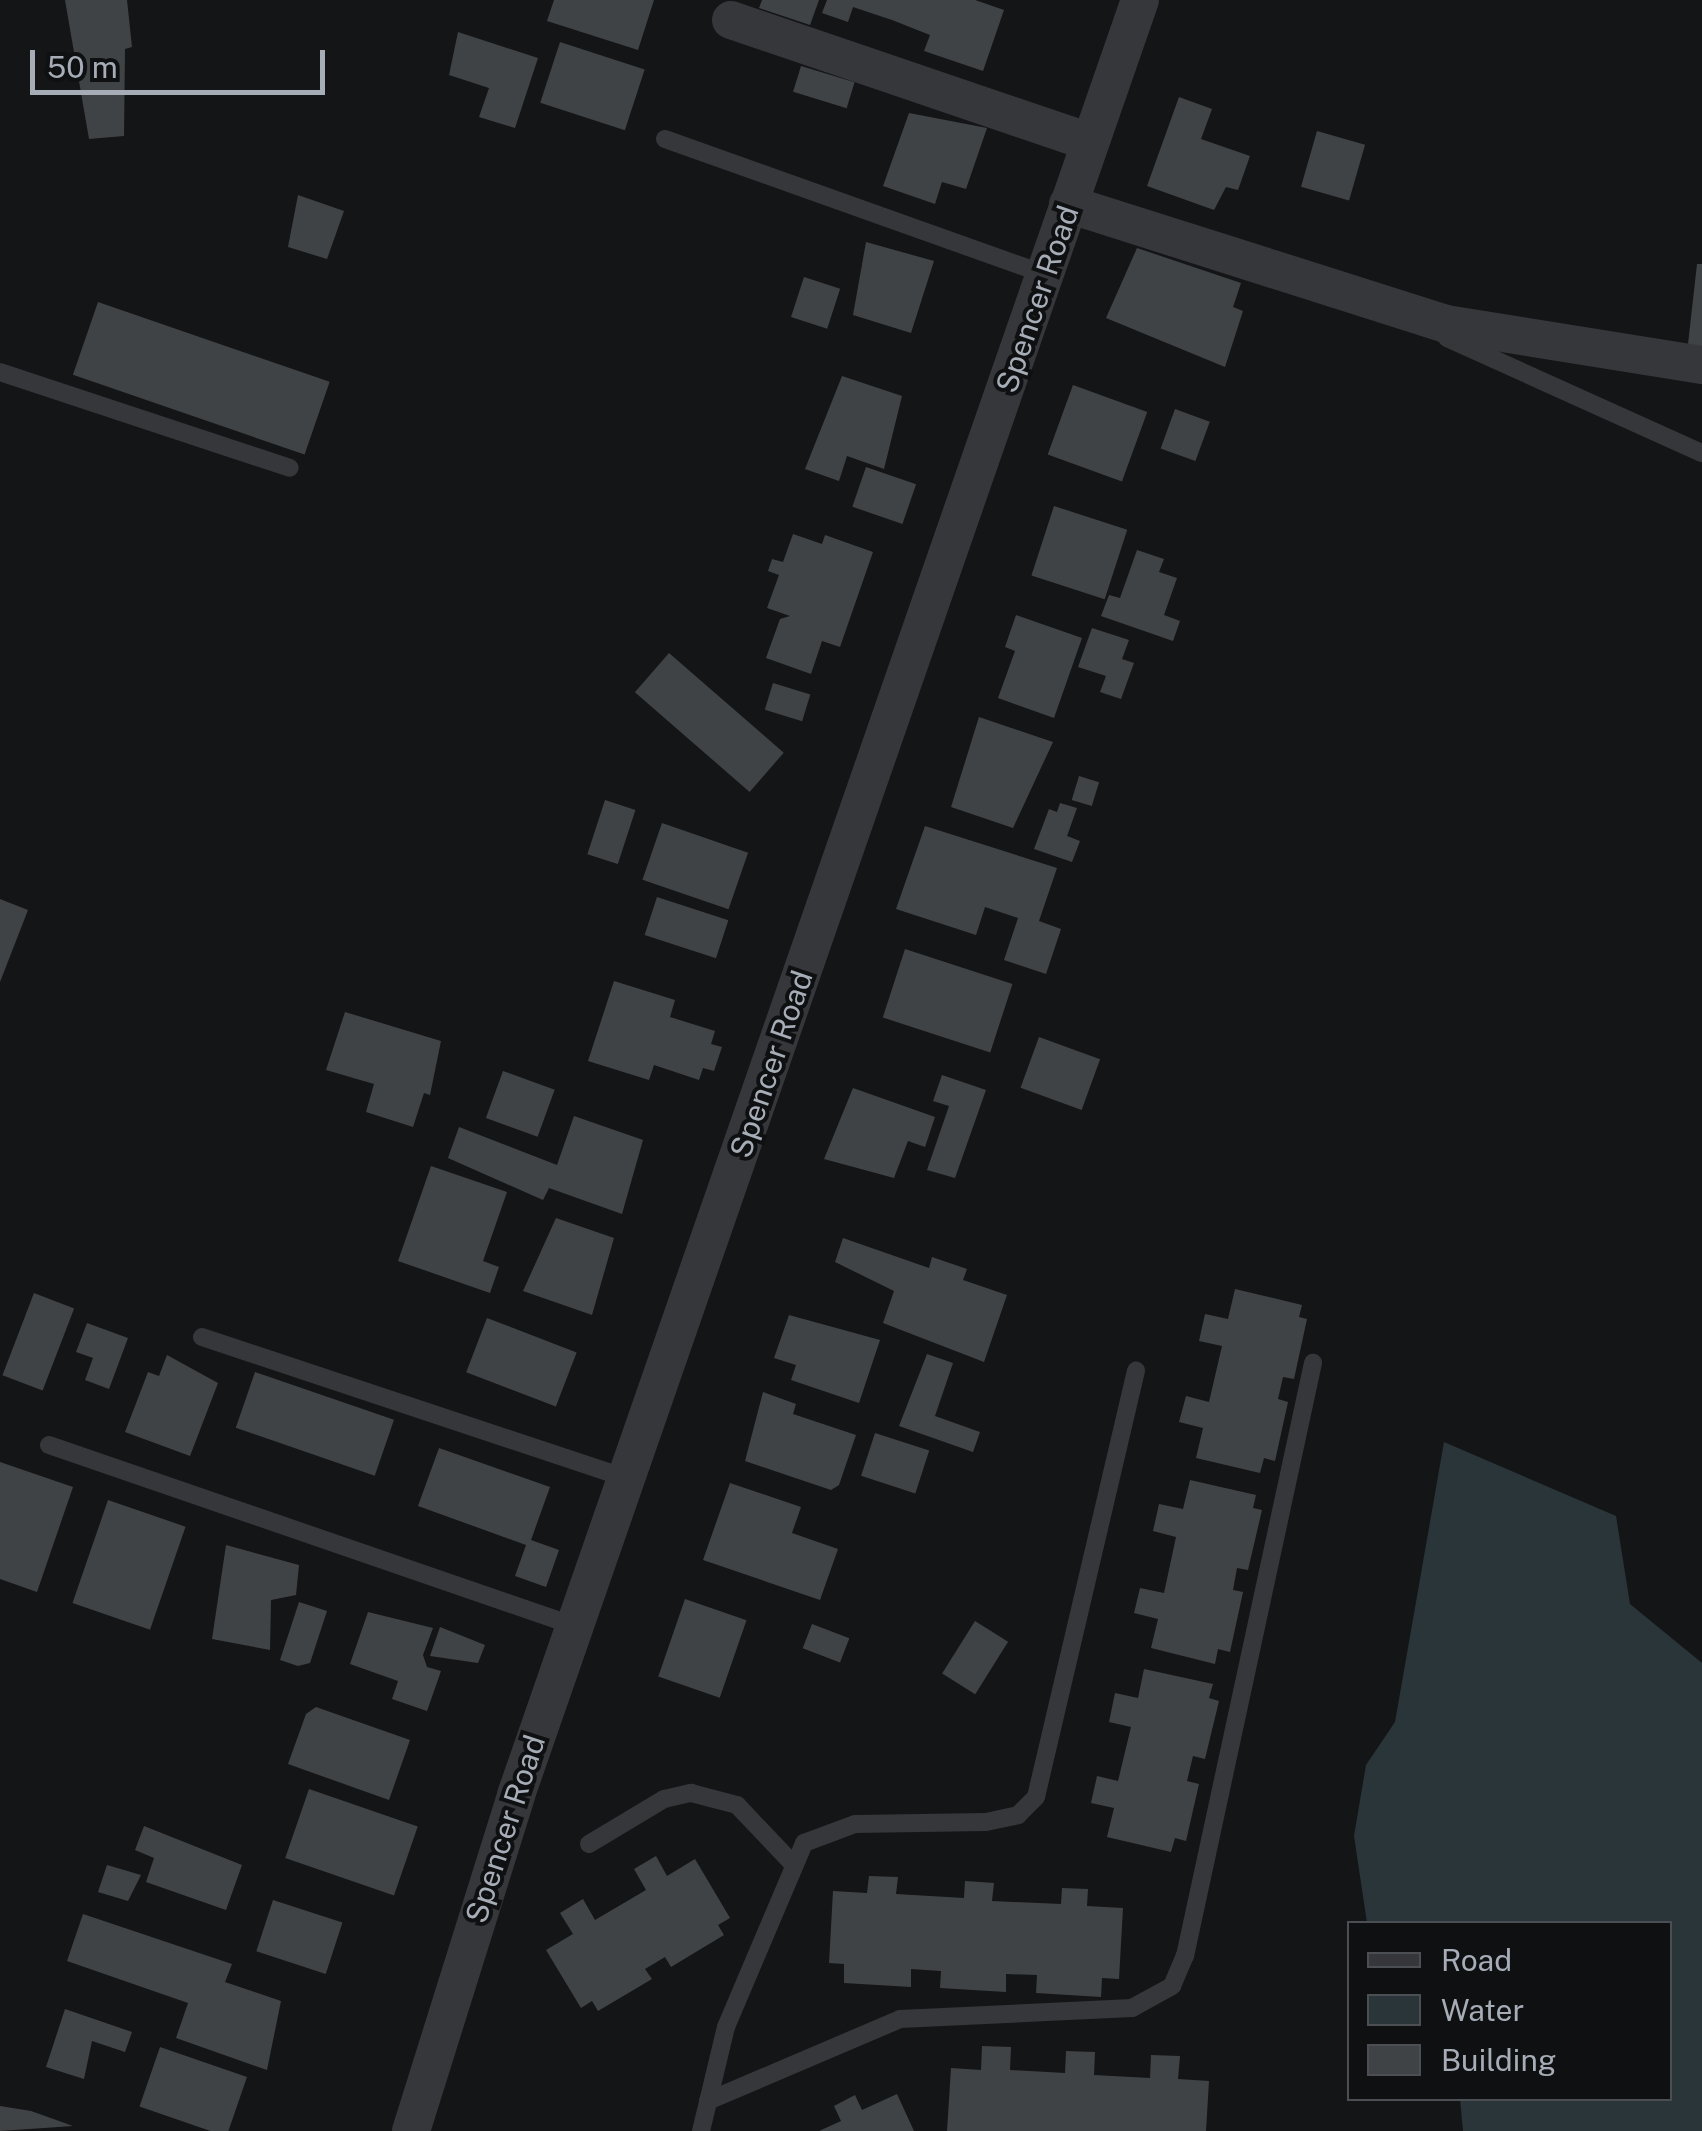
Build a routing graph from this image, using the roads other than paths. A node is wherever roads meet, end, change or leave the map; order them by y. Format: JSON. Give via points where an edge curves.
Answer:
{"nodes":[{"id":1,"x":1134,"y":2,"type":"edge"},
{"id":2,"x":731,"y":20,"type":"dead end"},
{"id":3,"x":664,"y":139,"type":"dead end"},
{"id":4,"x":1089,"y":142,"type":"junction"},
{"id":5,"x":1068,"y":204,"type":"junction"},
{"id":6,"x":1044,"y":274,"type":"junction"},
{"id":7,"x":1374,"y":304,"type":"junction"},
{"id":8,"x":1702,"y":364,"type":"edge"},
{"id":9,"x":0,"y":372,"type":"edge"},
{"id":10,"x":1702,"y":453,"type":"edge"},
{"id":11,"x":290,"y":468,"type":"dead end"},
{"id":12,"x":202,"y":1338,"type":"dead end"},
{"id":13,"x":1312,"y":1363,"type":"dead end"},
{"id":14,"x":1136,"y":1371,"type":"dead end"},
{"id":15,"x":49,"y":1445,"type":"dead end"},
{"id":16,"x":627,"y":1478,"type":"junction"},
{"id":17,"x":574,"y":1626,"type":"junction"},
{"id":18,"x":590,"y":1844,"type":"dead end"},
{"id":19,"x":792,"y":1863,"type":"junction"},
{"id":20,"x":708,"y":2101,"type":"junction"},
{"id":21,"x":404,"y":2128,"type":"edge"},
{"id":22,"x":701,"y":2131,"type":"edge"}],
"edges":[{"from":1,"to":4,"type":"street","name":"Spencer Road"},
{"from":2,"to":4,"type":"street"},
{"from":3,"to":6,"type":"lane"},
{"from":4,"to":5,"type":"street","name":"Spencer Road"},
{"from":5,"to":6,"type":"street","name":"Spencer Road"},
{"from":5,"to":7,"type":"street"},
{"from":6,"to":16,"type":"street","name":"Spencer Road"},
{"from":7,"to":8,"type":"street","via":[[1541,344]]},
{"from":7,"to":10,"type":"lane"},
{"from":9,"to":11,"type":"lane"},
{"from":12,"to":16,"type":"lane"},
{"from":13,"to":20,"type":"lane","via":[[1185,1956],[1172,1986],[1132,2008],[900,2019]]},
{"from":14,"to":19,"type":"lane","via":[[1036,1797],[1018,1815],[986,1822],[825,1830]]},
{"from":15,"to":17,"type":"lane"},
{"from":16,"to":17,"type":"street","name":"Spencer Road"},
{"from":17,"to":21,"type":"street","name":"Spencer Road"},
{"from":18,"to":19,"type":"lane","via":[[664,1799],[692,1794],[736,1805]]},
{"from":19,"to":20,"type":"lane","via":[[726,2027]]},
{"from":20,"to":22,"type":"lane"}]}
